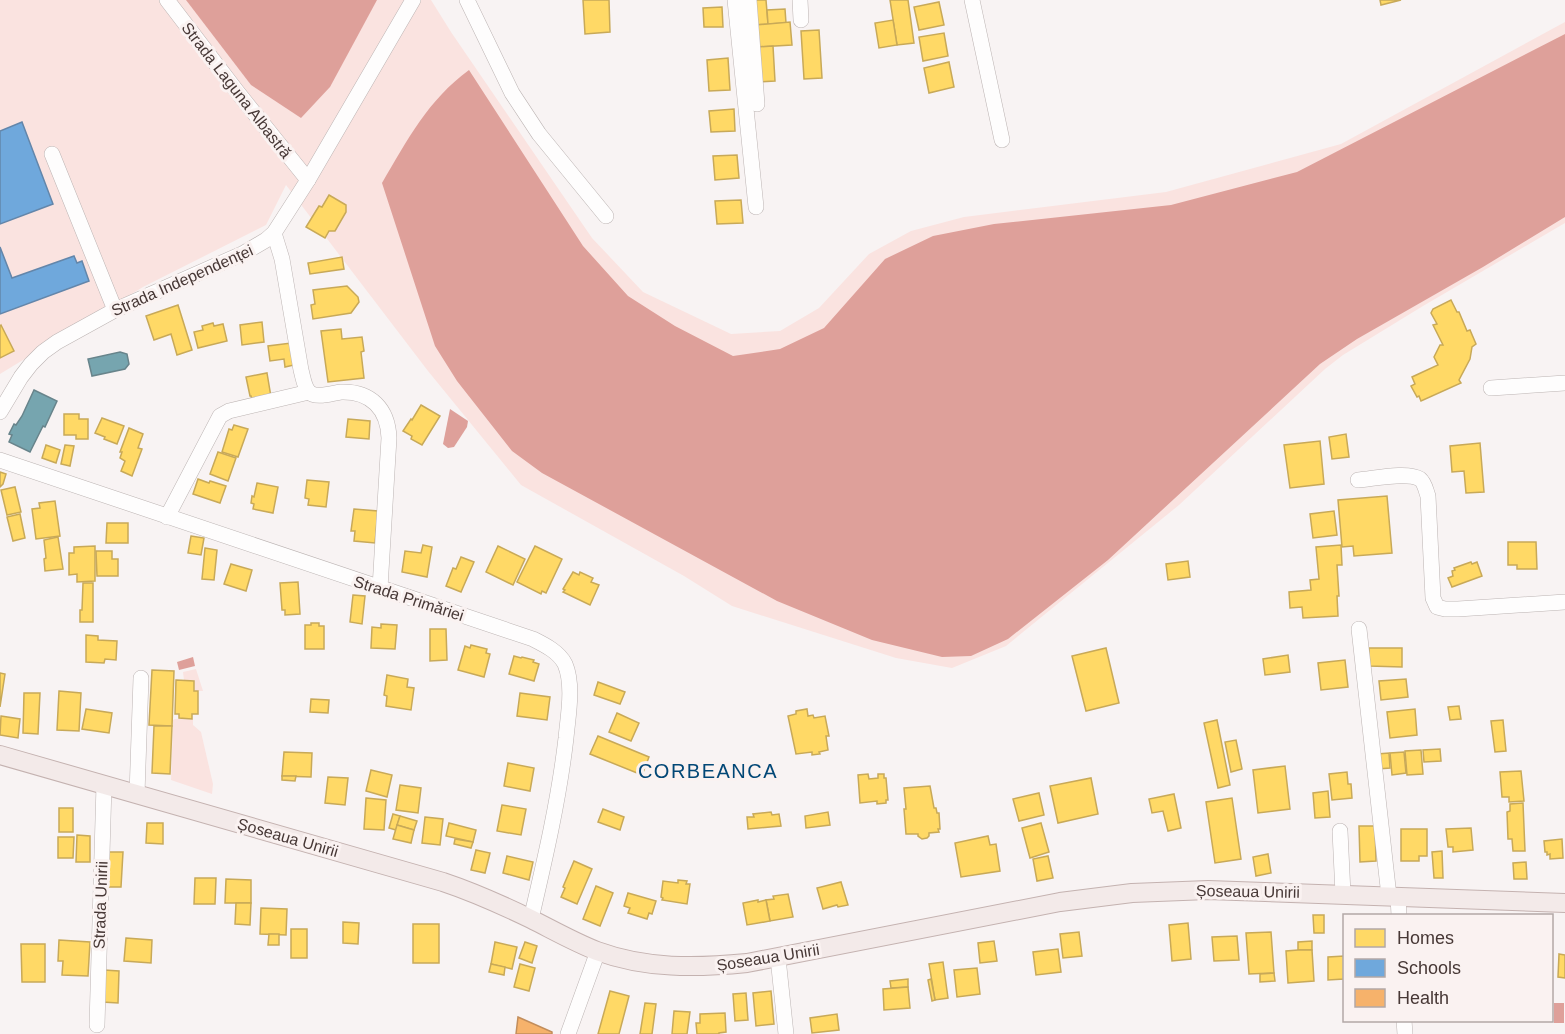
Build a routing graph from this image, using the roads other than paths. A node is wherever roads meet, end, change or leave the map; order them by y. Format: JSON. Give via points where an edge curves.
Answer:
{"nodes":[{"id":1,"x":167,"y":0,"type":"edge"},
{"id":2,"x":413,"y":0,"type":"edge"},
{"id":3,"x":467,"y":0,"type":"edge"},
{"id":4,"x":735,"y":0,"type":"edge"},
{"id":5,"x":749,"y":0,"type":"edge"},
{"id":6,"x":800,"y":0,"type":"edge"},
{"id":7,"x":972,"y":0,"type":"edge"},
{"id":8,"x":801,"y":20,"type":"dead end"},
{"id":9,"x":757,"y":104,"type":"dead end"},
{"id":10,"x":1002,"y":140,"type":"dead end"},
{"id":11,"x":52,"y":154,"type":"dead end"},
{"id":12,"x":308,"y":180,"type":"junction"},
{"id":13,"x":756,"y":207,"type":"dead end"},
{"id":14,"x":606,"y":216,"type":"dead end"},
{"id":15,"x":274,"y":233,"type":"junction"},
{"id":16,"x":115,"y":310,"type":"junction"},
{"id":17,"x":1565,"y":383,"type":"edge"},
{"id":18,"x":1491,"y":388,"type":"dead end"},
{"id":19,"x":309,"y":392,"type":"junction"},
{"id":20,"x":0,"y":412,"type":"edge"},
{"id":21,"x":0,"y":460,"type":"edge"},
{"id":22,"x":1358,"y":480,"type":"dead end"},
{"id":23,"x":167,"y":517,"type":"junction"},
{"id":24,"x":380,"y":588,"type":"junction"},
{"id":25,"x":1565,"y":602,"type":"edge"},
{"id":26,"x":1359,"y":629,"type":"dead end"},
{"id":27,"x":141,"y":678,"type":"dead end"},
{"id":28,"x":0,"y":755,"type":"edge"},
{"id":29,"x":104,"y":785,"type":"junction"},
{"id":30,"x":137,"y":794,"type":"junction"},
{"id":31,"x":1340,"y":831,"type":"dead end"},
{"id":32,"x":1343,"y":894,"type":"junction"},
{"id":33,"x":1393,"y":896,"type":"junction"},
{"id":34,"x":1565,"y":903,"type":"edge"},
{"id":35,"x":1399,"y":914,"type":"edge"},
{"id":36,"x":531,"y":919,"type":"junction"},
{"id":37,"x":598,"y":951,"type":"junction"},
{"id":38,"x":778,"y":958,"type":"junction"},
{"id":39,"x":97,"y":1025,"type":"dead end"},
{"id":40,"x":568,"y":1034,"type":"edge"},
{"id":41,"x":786,"y":1034,"type":"edge"}],
"edges":[{"from":1,"to":12,"type":"street","name":"Strada Laguna Albastră"},
{"from":2,"to":12,"type":"street","name":"Strada Independenței"},
{"from":3,"to":14,"type":"street","via":[[512,93],[539,134]]},
{"from":4,"to":13,"type":"street"},
{"from":5,"to":9,"type":"street"},
{"from":6,"to":8,"type":"street"},
{"from":7,"to":10,"type":"street"},
{"from":11,"to":16,"type":"street"},
{"from":12,"to":15,"type":"street","name":"Strada Independenței"},
{"from":15,"to":16,"type":"street","name":"Strada Independenței","via":[[244,253]]},
{"from":15,"to":19,"type":"street","via":[[301,370]]},
{"from":16,"to":20,"type":"street","name":"Strada Independenței","via":[[43,352],[21,377]]},
{"from":17,"to":18,"type":"street"},
{"from":19,"to":23,"type":"street","via":[[220,416]]},
{"from":19,"to":24,"type":"street","via":[[366,396],[384,415],[389,438]]},
{"from":21,"to":23,"type":"street","name":"Strada Primăriei"},
{"from":22,"to":25,"type":"street","via":[[1402,475],[1424,484],[1428,496],[1433,598],[1437,607]]},
{"from":23,"to":24,"type":"street","name":"Strada Primăriei"},
{"from":24,"to":36,"type":"street","name":"Strada Primăriei","via":[[533,639],[564,662],[569,712],[560,783]]},
{"from":26,"to":33,"type":"street"},
{"from":27,"to":30,"type":"street"},
{"from":28,"to":29,"type":"main road","name":"Șoseaua Unirii"},
{"from":29,"to":30,"type":"main road","name":"Șoseaua Unirii"},
{"from":29,"to":39,"type":"street","name":"Strada Unirii"},
{"from":30,"to":36,"type":"main road","name":"Șoseaua Unirii","via":[[443,882]]},
{"from":31,"to":32,"type":"street"},
{"from":32,"to":33,"type":"main road","name":"Șoseaua Unirii"},
{"from":32,"to":38,"type":"main road","name":"Șoseaua Unirii","via":[[1208,890],[1110,895]]},
{"from":33,"to":34,"type":"main road","name":"Șoseaua Unirii"},
{"from":33,"to":35,"type":"street"},
{"from":36,"to":37,"type":"main road","name":"Șoseaua Unirii"},
{"from":37,"to":38,"type":"main road","name":"Șoseaua Unirii","via":[[643,963],[687,967]]},
{"from":37,"to":40,"type":"street"},
{"from":38,"to":41,"type":"street"}]}
